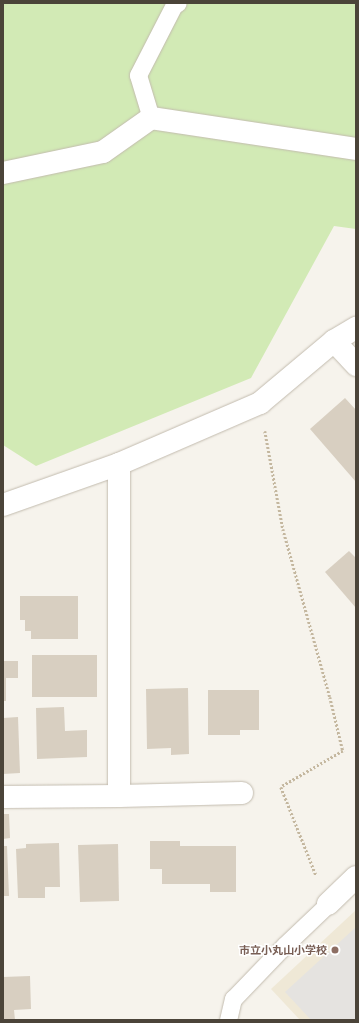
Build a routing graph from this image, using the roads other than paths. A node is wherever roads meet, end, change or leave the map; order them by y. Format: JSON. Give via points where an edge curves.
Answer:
{"nodes":[{"id":1,"x":178,"y":3,"type":"edge"},
{"id":2,"x":151,"y":118,"type":"junction"},
{"id":3,"x":356,"y":149,"type":"edge"},
{"id":4,"x":3,"y":173,"type":"edge"},
{"id":5,"x":356,"y":328,"type":"edge"},
{"id":6,"x":334,"y":341,"type":"junction"},
{"id":7,"x":356,"y":365,"type":"edge"},
{"id":8,"x":119,"y":464,"type":"junction"},
{"id":9,"x":3,"y":505,"type":"edge"},
{"id":10,"x":242,"y":793,"type":"dead end"},
{"id":11,"x":119,"y":796,"type":"junction"},
{"id":12,"x":3,"y":797,"type":"edge"},
{"id":13,"x":356,"y":877,"type":"edge"},
{"id":14,"x":328,"y":904,"type":"joint"},
{"id":15,"x":228,"y":1020,"type":"edge"}],
"edges":[{"from":1,"to":2,"type":"lane","via":[[174,5],[138,75]]},
{"from":2,"to":3,"type":"street"},
{"from":2,"to":4,"type":"street","via":[[103,152]]},
{"from":5,"to":6,"type":"street"},
{"from":6,"to":7,"type":"street"},
{"from":6,"to":8,"type":"street","via":[[260,403]]},
{"from":8,"to":9,"type":"street"},
{"from":8,"to":11,"type":"street"},
{"from":10,"to":11,"type":"street"},
{"from":11,"to":12,"type":"street"},
{"from":13,"to":14,"type":"street"},
{"from":14,"to":15,"type":"lane","via":[[233,999]]}]}
